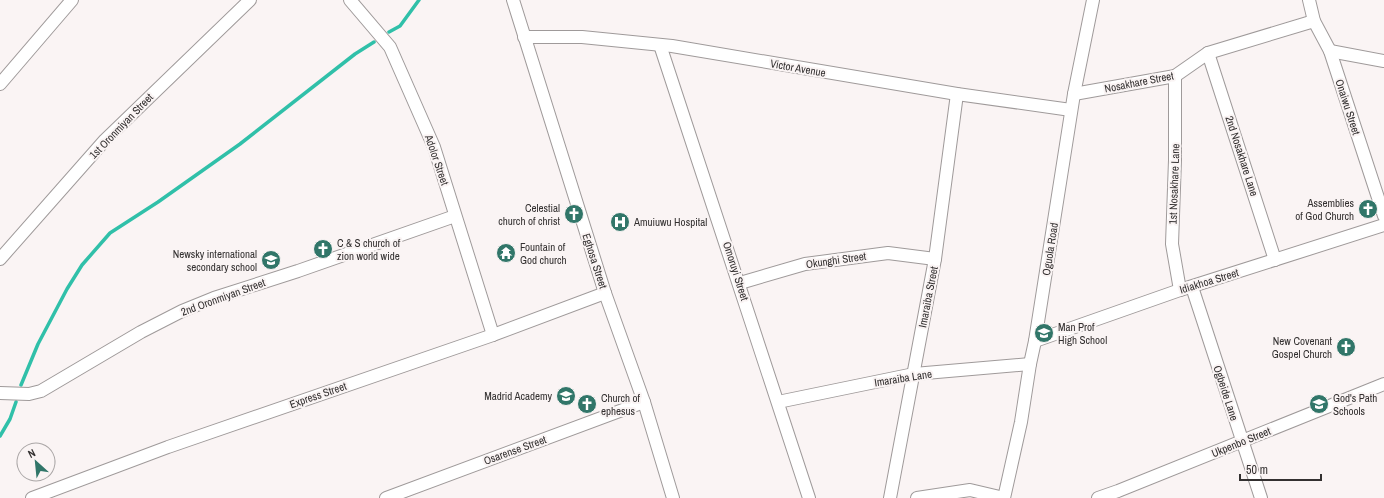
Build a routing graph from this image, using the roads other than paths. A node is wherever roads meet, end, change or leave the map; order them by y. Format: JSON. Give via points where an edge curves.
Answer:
{"nodes":[{"id":1,"x":72,"y":0,"type":"edge"},
{"id":2,"x":250,"y":0,"type":"edge"},
{"id":3,"x":350,"y":0,"type":"edge"},
{"id":4,"x":513,"y":0,"type":"edge"},
{"id":5,"x":1092,"y":0,"type":"edge"},
{"id":6,"x":1309,"y":0,"type":"edge"},
{"id":7,"x":1314,"y":21,"type":"junction"},
{"id":8,"x":524,"y":37,"type":"junction"},
{"id":9,"x":660,"y":45,"type":"junction"},
{"id":10,"x":1330,"y":51,"type":"junction"},
{"id":11,"x":1208,"y":53,"type":"junction"},
{"id":12,"x":1384,"y":61,"type":"edge"},
{"id":13,"x":1175,"y":76,"type":"junction"},
{"id":14,"x":0,"y":84,"type":"edge"},
{"id":15,"x":957,"y":94,"type":"junction"},
{"id":16,"x":1074,"y":94,"type":"junction"},
{"id":17,"x":1071,"y":110,"type":"junction"},
{"id":18,"x":455,"y":216,"type":"junction"},
{"id":19,"x":1384,"y":216,"type":"edge"},
{"id":20,"x":1384,"y":225,"type":"edge"},
{"id":21,"x":935,"y":258,"type":"junction"},
{"id":22,"x":0,"y":259,"type":"edge"},
{"id":23,"x":1275,"y":260,"type":"junction"},
{"id":24,"x":740,"y":283,"type":"junction"},
{"id":25,"x":1186,"y":289,"type":"junction"},
{"id":26,"x":605,"y":293,"type":"junction"},
{"id":27,"x":493,"y":335,"type":"junction"},
{"id":28,"x":1035,"y":341,"type":"junction"},
{"id":29,"x":1030,"y":364,"type":"junction"},
{"id":30,"x":914,"y":374,"type":"junction"},
{"id":31,"x":1384,"y":384,"type":"edge"},
{"id":32,"x":0,"y":393,"type":"edge"},
{"id":33,"x":644,"y":402,"type":"junction"},
{"id":34,"x":778,"y":402,"type":"junction"},
{"id":35,"x":1241,"y":442,"type":"junction"},
{"id":36,"x":32,"y":498,"type":"edge"},
{"id":37,"x":386,"y":498,"type":"edge"},
{"id":38,"x":673,"y":498,"type":"edge"},
{"id":39,"x":809,"y":498,"type":"edge"},
{"id":40,"x":890,"y":498,"type":"edge"},
{"id":41,"x":917,"y":498,"type":"edge"},
{"id":42,"x":1004,"y":498,"type":"edge"},
{"id":43,"x":1098,"y":498,"type":"edge"},
{"id":44,"x":1260,"y":498,"type":"edge"}],
"edges":[{"from":1,"to":14,"type":"street"},
{"from":2,"to":22,"type":"street","name":"1st Oronmiyan Street","via":[[105,140]]},
{"from":3,"to":18,"type":"street","name":"Adolor Street","via":[[390,48],[434,147]]},
{"from":4,"to":8,"type":"street","name":"Eghosa Street"},
{"from":5,"to":16,"type":"street","name":"Oguola Road"},
{"from":6,"to":7,"type":"street","name":"Onaiwu Street"},
{"from":7,"to":10,"type":"street","name":"Onaiwu Street"},
{"from":7,"to":11,"type":"street","name":"Nosakhare Street"},
{"from":8,"to":9,"type":"street","name":"Victor Avenue","via":[[582,37]]},
{"from":8,"to":26,"type":"street","name":"Eghosa Street"},
{"from":9,"to":15,"type":"street","name":"Victor Avenue"},
{"from":9,"to":24,"type":"street","name":"Omoruyi Street"},
{"from":10,"to":12,"type":"street"},
{"from":10,"to":19,"type":"street","name":"Onaiwu Street"},
{"from":11,"to":13,"type":"street","name":"Nosakhare Street"},
{"from":11,"to":23,"type":"street","name":"2nd Nosakhare Lane"},
{"from":13,"to":16,"type":"street","name":"Nosakhare Street"},
{"from":13,"to":25,"type":"street","name":"1st Nosakhare Lane","via":[[1172,244]]},
{"from":15,"to":17,"type":"street","name":"Victor Avenue"},
{"from":15,"to":21,"type":"street","name":"Imaraiba Street"},
{"from":16,"to":17,"type":"street","name":"Oguola Road"},
{"from":17,"to":28,"type":"street","name":"Oguola Road"},
{"from":18,"to":27,"type":"street","name":"Adolor Street"},
{"from":18,"to":32,"type":"street","name":"2nd Oronmiyan Street","via":[[182,311],[41,391],[29,394]]},
{"from":20,"to":23,"type":"street","name":"Idiakhoa Street"},
{"from":21,"to":24,"type":"street","name":"Okunghi Street","via":[[888,253],[805,264]]},
{"from":21,"to":30,"type":"street","name":"Imaraiba Street"},
{"from":23,"to":25,"type":"street","name":"Idiakhoa Street"},
{"from":24,"to":34,"type":"street","name":"Omoruyi Street"},
{"from":25,"to":28,"type":"street","name":"Idiakhoa Street"},
{"from":25,"to":35,"type":"street","name":"Ogbeide Lane"},
{"from":26,"to":27,"type":"street","name":"Express Street"},
{"from":26,"to":33,"type":"street","name":"Eghosa Street"},
{"from":27,"to":36,"type":"street","name":"Express Street","via":[[168,447]]},
{"from":28,"to":29,"type":"street","name":"Oguola Road"},
{"from":29,"to":30,"type":"street","name":"Imaraiba Lane"},
{"from":29,"to":42,"type":"street","name":"Oguola Road","via":[[1021,422]]},
{"from":30,"to":34,"type":"street","name":"Imaraiba Lane"},
{"from":30,"to":40,"type":"street","name":"Imaraiba Street"},
{"from":31,"to":35,"type":"street","name":"Ukpenbo Street"},
{"from":33,"to":37,"type":"street","name":"Osarense Street"},
{"from":33,"to":38,"type":"street","name":"Eghosa Street"},
{"from":34,"to":39,"type":"street","name":"Omoruyi Street"},
{"from":35,"to":43,"type":"street","name":"Ukpenbo Street"},
{"from":35,"to":44,"type":"street","name":"Ogbeide Lane"},
{"from":41,"to":42,"type":"street","via":[[970,490]]}]}
